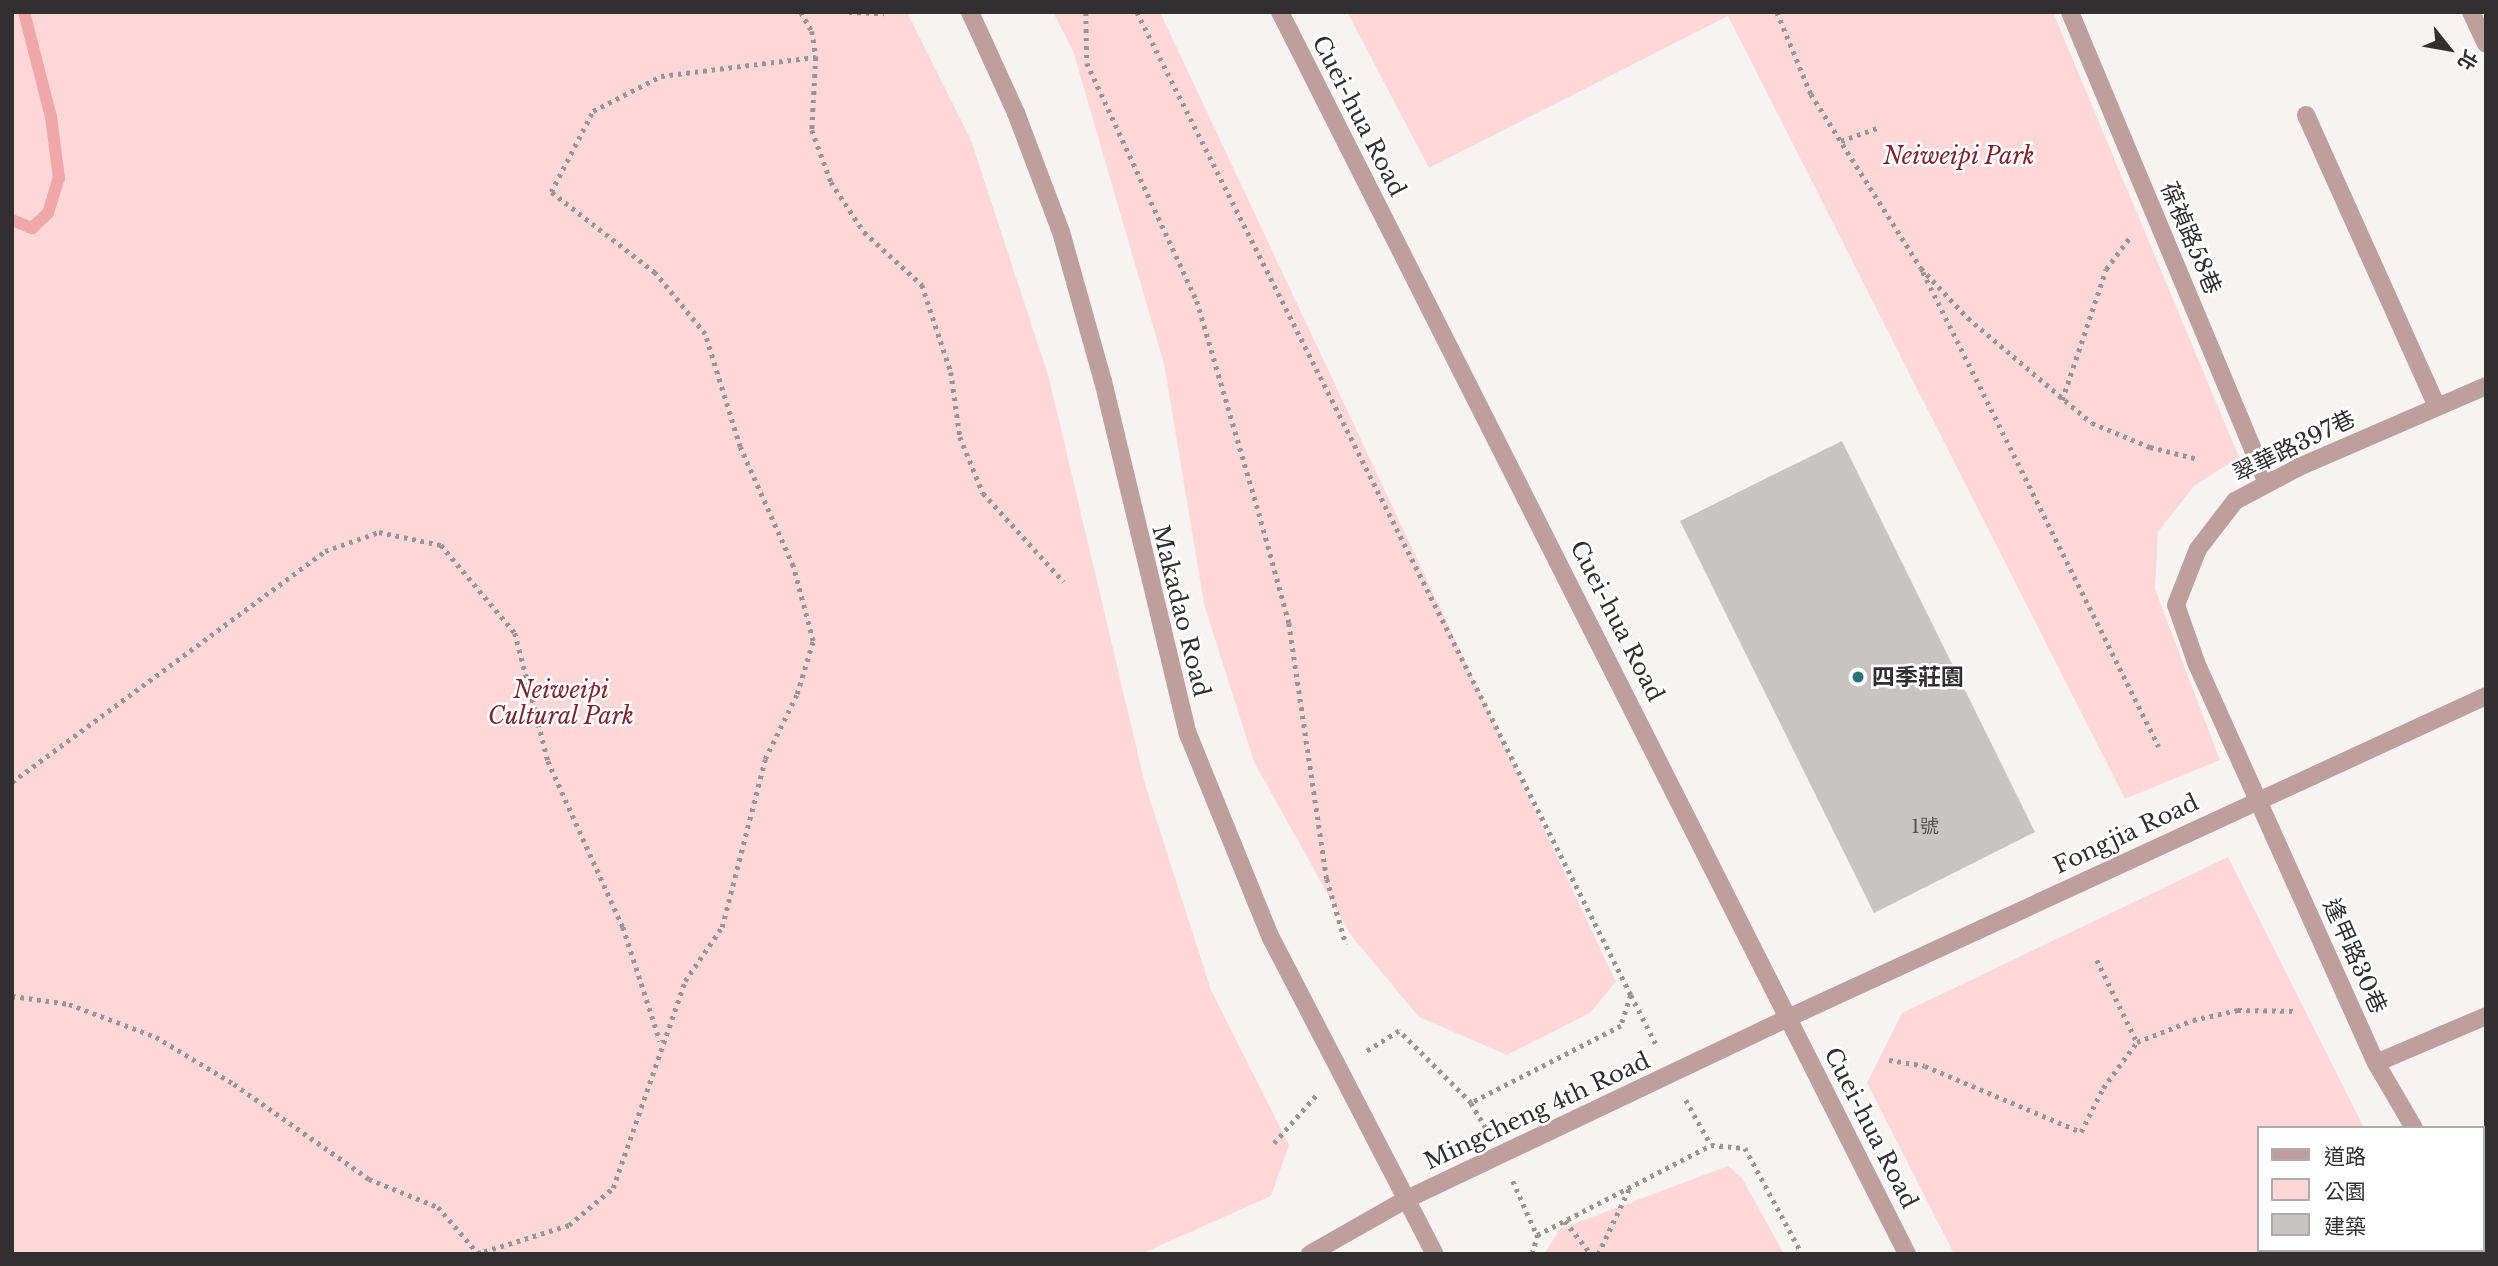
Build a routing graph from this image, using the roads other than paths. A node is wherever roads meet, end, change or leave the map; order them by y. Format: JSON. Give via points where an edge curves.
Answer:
{"nodes":[{"id":1,"x":970,"y":12,"type":"edge"},
{"id":2,"x":1279,"y":12,"type":"edge"},
{"id":3,"x":2070,"y":12,"type":"edge"},
{"id":4,"x":2471,"y":12,"type":"edge"},
{"id":5,"x":2486,"y":44,"type":"edge"},
{"id":6,"x":2306,"y":115,"type":"dead end"},
{"id":7,"x":2486,"y":386,"type":"edge"},
{"id":8,"x":2437,"y":406,"type":"junction"},
{"id":9,"x":2267,"y":483,"type":"junction"},
{"id":10,"x":2486,"y":696,"type":"edge"},
{"id":11,"x":2257,"y":800,"type":"junction"},
{"id":12,"x":2486,"y":1016,"type":"edge"},
{"id":13,"x":1788,"y":1018,"type":"junction"},
{"id":14,"x":2376,"y":1063,"type":"junction"},
{"id":15,"x":2413,"y":1126,"type":"edge"},
{"id":16,"x":1407,"y":1199,"type":"junction"},
{"id":17,"x":1310,"y":1254,"type":"edge"},
{"id":18,"x":1435,"y":1254,"type":"edge"},
{"id":19,"x":1907,"y":1254,"type":"edge"}],
"edges":[{"from":1,"to":16,"type":"street","name":"Makadao Road","via":[[1016,113],[1061,232],[1188,734],[1271,938]]},
{"from":2,"to":13,"type":"street","name":"Cuei-hua Road"},
{"from":3,"to":9,"type":"street","name":"葆禎路58巷"},
{"from":4,"to":5,"type":"street"},
{"from":6,"to":8,"type":"street"},
{"from":7,"to":8,"type":"street","name":"翠華路397巷"},
{"from":8,"to":9,"type":"street","name":"翠華路397巷"},
{"from":9,"to":11,"type":"street","name":"翠華路397巷","via":[[2235,501],[2205,540],[2176,605]]},
{"from":10,"to":11,"type":"street","name":"Fongjia Road"},
{"from":11,"to":13,"type":"street","name":"Fongjia Road"},
{"from":11,"to":14,"type":"street","name":"逢甲路30巷"},
{"from":12,"to":14,"type":"street"},
{"from":13,"to":16,"type":"street","name":"Mingcheng 4th Road"},
{"from":13,"to":19,"type":"street","name":"Cuei-hua Road"},
{"from":14,"to":15,"type":"street","name":"逢甲路30巷"},
{"from":16,"to":17,"type":"street","name":"Mingcheng 4th Road"},
{"from":16,"to":18,"type":"street"}]}
